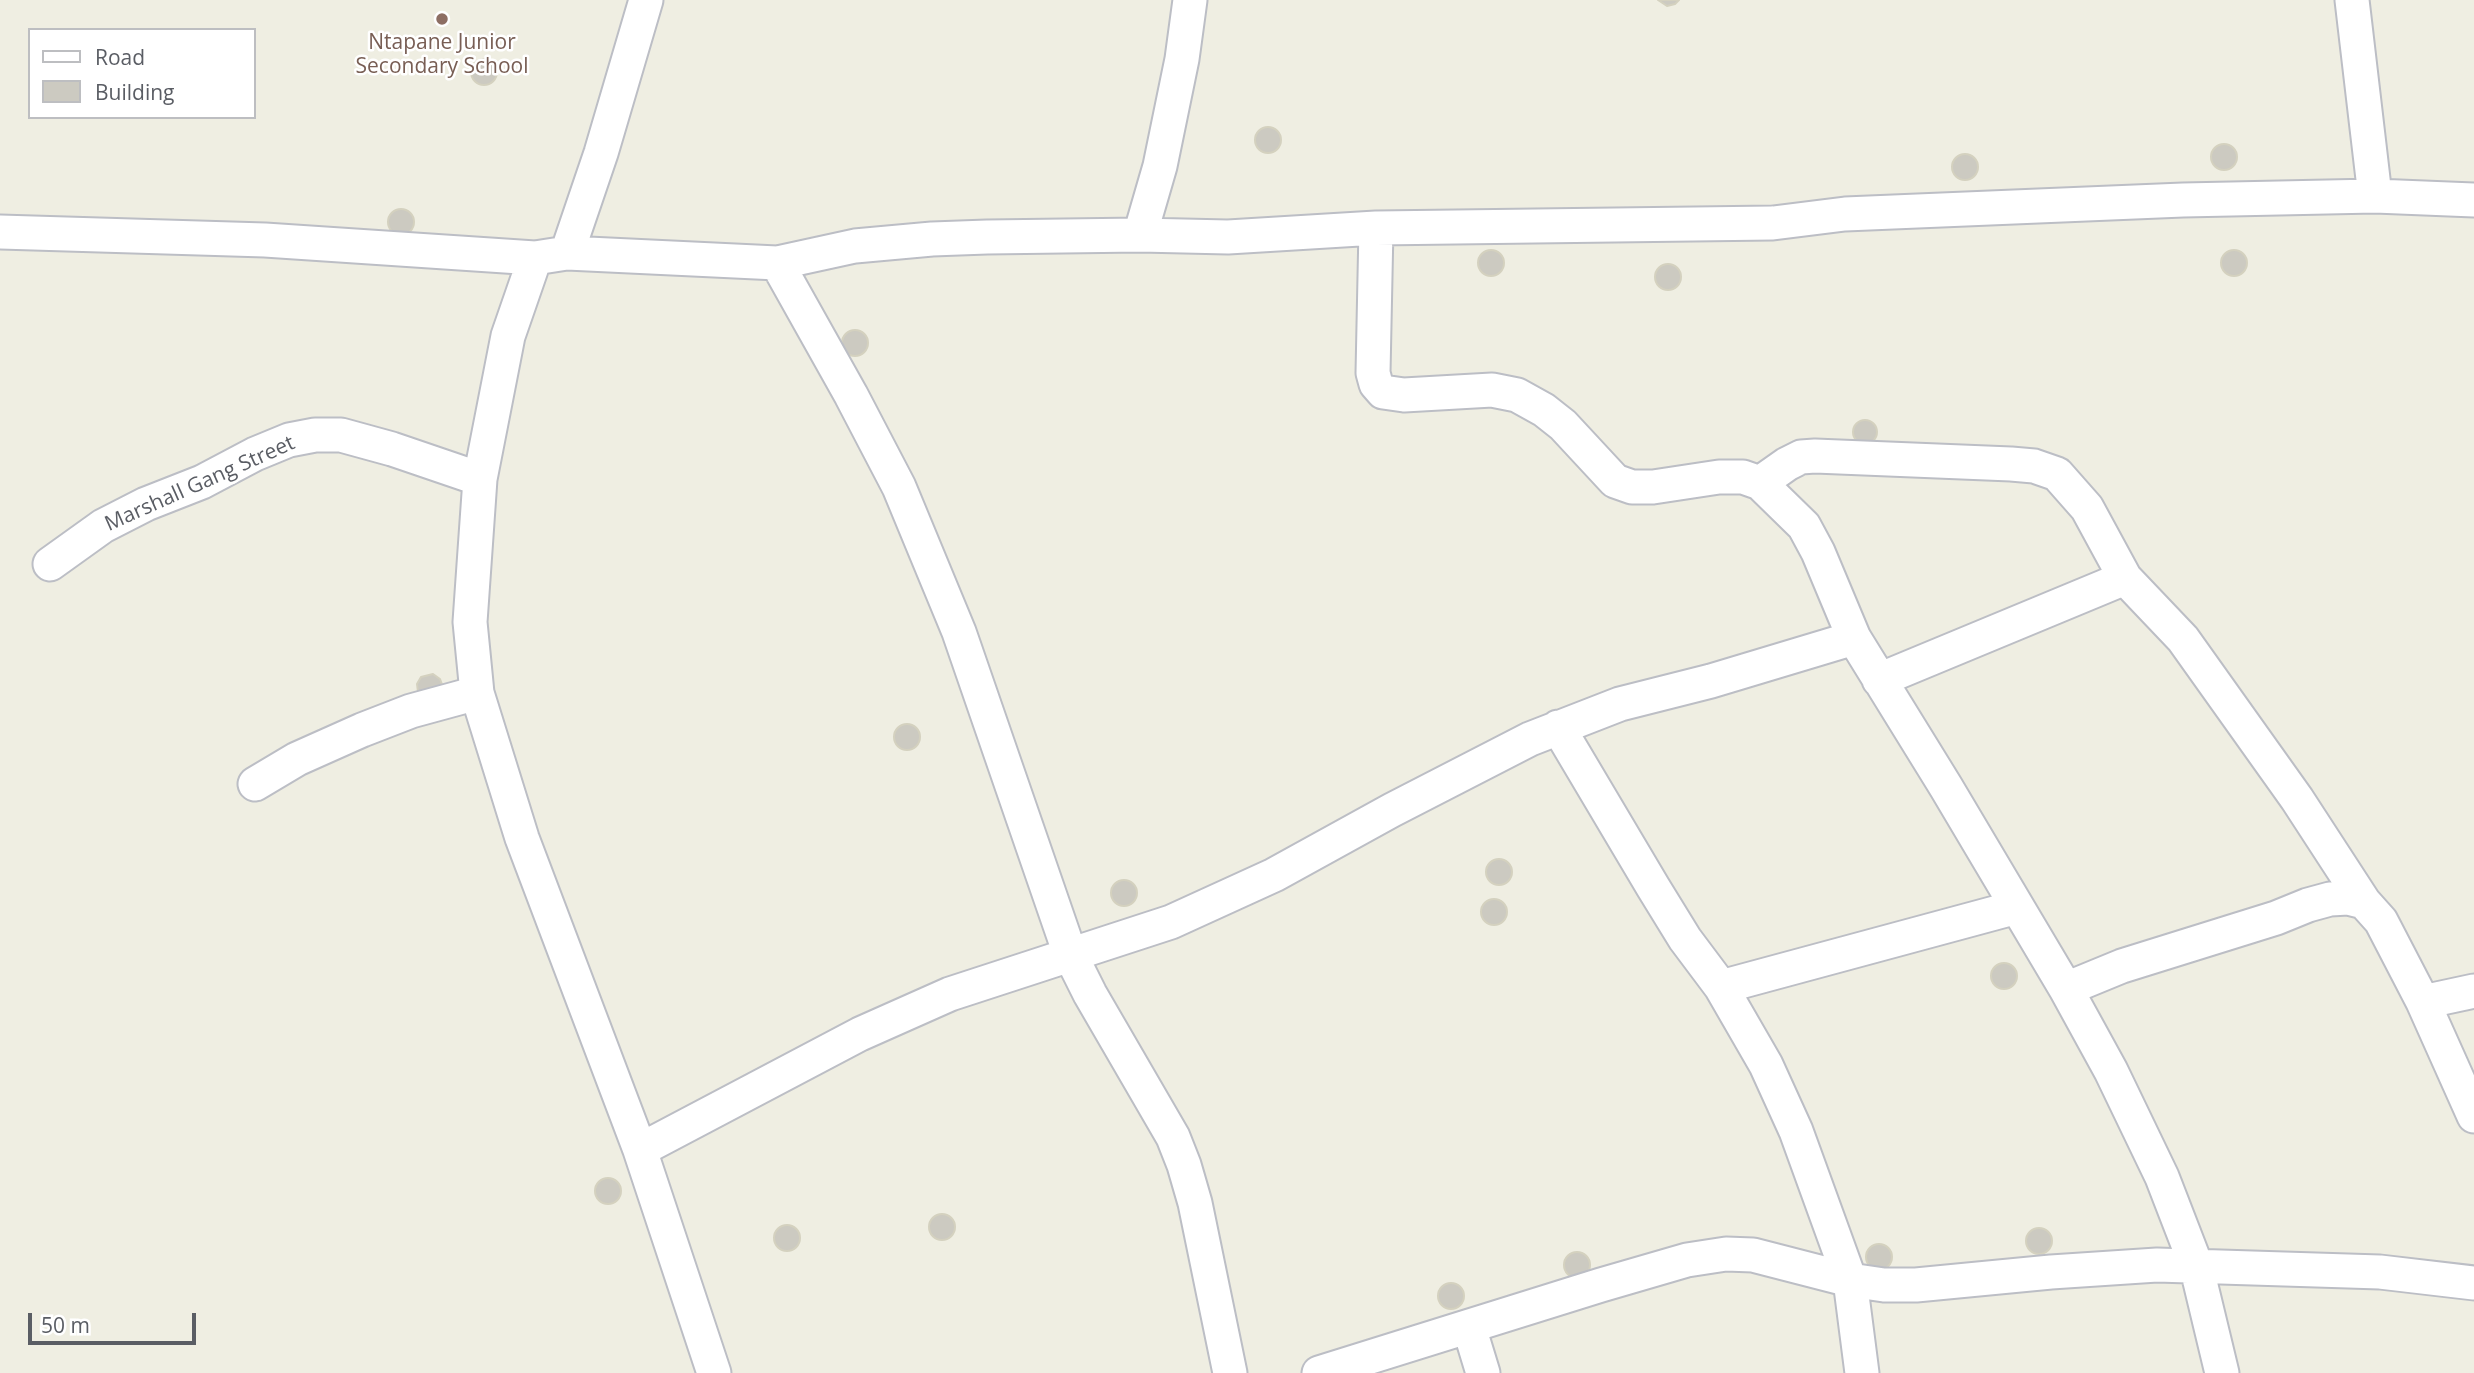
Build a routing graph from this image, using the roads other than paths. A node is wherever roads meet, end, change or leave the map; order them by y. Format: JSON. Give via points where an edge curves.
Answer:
{"nodes":[{"id":1,"x":646,"y":0,"type":"edge"},
{"id":2,"x":1190,"y":0,"type":"edge"},
{"id":3,"x":2352,"y":0,"type":"edge"},
{"id":4,"x":2375,"y":196,"type":"junction"},
{"id":5,"x":2474,"y":200,"type":"edge"},
{"id":6,"x":1376,"y":228,"type":"junction"},
{"id":7,"x":0,"y":232,"type":"edge"},
{"id":8,"x":1140,"y":235,"type":"junction"},
{"id":9,"x":567,"y":253,"type":"junction"},
{"id":10,"x":535,"y":258,"type":"junction"},
{"id":11,"x":777,"y":263,"type":"junction"},
{"id":12,"x":480,"y":480,"type":"junction"},
{"id":13,"x":1760,"y":483,"type":"junction"},
{"id":14,"x":50,"y":564,"type":"dead end"},
{"id":15,"x":2125,"y":578,"type":"junction"},
{"id":16,"x":1854,"y":638,"type":"junction"},
{"id":17,"x":1879,"y":680,"type":"junction"},
{"id":18,"x":477,"y":693,"type":"junction"},
{"id":19,"x":1558,"y":727,"type":"junction"},
{"id":20,"x":255,"y":785,"type":"dead end"},
{"id":21,"x":2364,"y":902,"type":"junction"},
{"id":22,"x":2017,"y":907,"type":"junction"},
{"id":23,"x":1070,"y":954,"type":"junction"},
{"id":24,"x":1721,"y":987,"type":"junction"},
{"id":25,"x":2066,"y":989,"type":"junction"},
{"id":26,"x":2474,"y":991,"type":"edge"},
{"id":27,"x":2423,"y":1002,"type":"junction"},
{"id":28,"x":2474,"y":1116,"type":"edge"},
{"id":29,"x":640,"y":1150,"type":"junction"},
{"id":30,"x":2196,"y":1265,"type":"junction"},
{"id":31,"x":1850,"y":1280,"type":"junction"},
{"id":32,"x":2474,"y":1283,"type":"edge"},
{"id":33,"x":1469,"y":1327,"type":"junction"},
{"id":34,"x":714,"y":1373,"type":"edge"},
{"id":35,"x":1230,"y":1373,"type":"edge"},
{"id":36,"x":1319,"y":1373,"type":"edge"},
{"id":37,"x":1483,"y":1373,"type":"edge"},
{"id":38,"x":1862,"y":1373,"type":"edge"},
{"id":39,"x":2222,"y":1373,"type":"edge"}],
"edges":[{"from":1,"to":9,"type":"street"},
{"from":2,"to":8,"type":"street","via":[[1160,166]]},
{"from":3,"to":4,"type":"street"},
{"from":4,"to":5,"type":"street"},
{"from":4,"to":6,"type":"street","via":[[2047,204],[1845,214],[1773,223]]},
{"from":6,"to":8,"type":"street","via":[[1227,237]]},
{"from":6,"to":13,"type":"street","via":[[1373,373],[1384,392],[1492,390],[1517,395],[1563,425],[1615,481],[1633,487],[1719,477]]},
{"from":7,"to":10,"type":"street","via":[[265,240]]},
{"from":8,"to":11,"type":"street","via":[[932,239],[855,246]]},
{"from":9,"to":10,"type":"street"},
{"from":9,"to":11,"type":"street"},
{"from":10,"to":12,"type":"street","via":[[508,336]]},
{"from":11,"to":23,"type":"street","via":[[904,499],[959,632]]},
{"from":12,"to":14,"type":"street","name":"Marshall Gang Street","via":[[341,435],[289,440],[114,520]]},
{"from":12,"to":18,"type":"street","via":[[470,622]]},
{"from":13,"to":15,"type":"street","via":[[1801,457],[1815,456],[2047,469],[2067,483],[2087,508]]},
{"from":13,"to":16,"type":"street","via":[[1804,526]]},
{"from":15,"to":17,"type":"street"},
{"from":15,"to":21,"type":"street","via":[[2183,639]]},
{"from":16,"to":17,"type":"street"},
{"from":16,"to":19,"type":"street","via":[[1620,704]]},
{"from":17,"to":22,"type":"street"},
{"from":18,"to":20,"type":"street","via":[[362,730],[297,759]]},
{"from":18,"to":29,"type":"street","via":[[522,838]]},
{"from":19,"to":23,"type":"street","via":[[1454,777],[1274,875],[1171,922]]},
{"from":19,"to":24,"type":"street","via":[[1672,918]]},
{"from":21,"to":25,"type":"street","via":[[2348,898],[2308,905]]},
{"from":21,"to":27,"type":"street","via":[[2381,921]]},
{"from":22,"to":24,"type":"street"},
{"from":22,"to":25,"type":"street"},
{"from":23,"to":29,"type":"street","via":[[950,994],[860,1034]]},
{"from":23,"to":35,"type":"street","via":[[1184,1165]]},
{"from":24,"to":31,"type":"street","via":[[1766,1065],[1796,1131]]},
{"from":25,"to":30,"type":"street","via":[[2162,1177]]},
{"from":26,"to":27,"type":"street"},
{"from":27,"to":28,"type":"street"},
{"from":29,"to":34,"type":"street"},
{"from":30,"to":31,"type":"street","via":[[2113,1267],[1916,1285]]},
{"from":30,"to":32,"type":"street","via":[[2380,1272]]},
{"from":30,"to":39,"type":"street"},
{"from":31,"to":33,"type":"street","via":[[1754,1255],[1726,1254],[1687,1260]]},
{"from":31,"to":38,"type":"street"},
{"from":33,"to":36,"type":"street"},
{"from":33,"to":37,"type":"street"}]}
